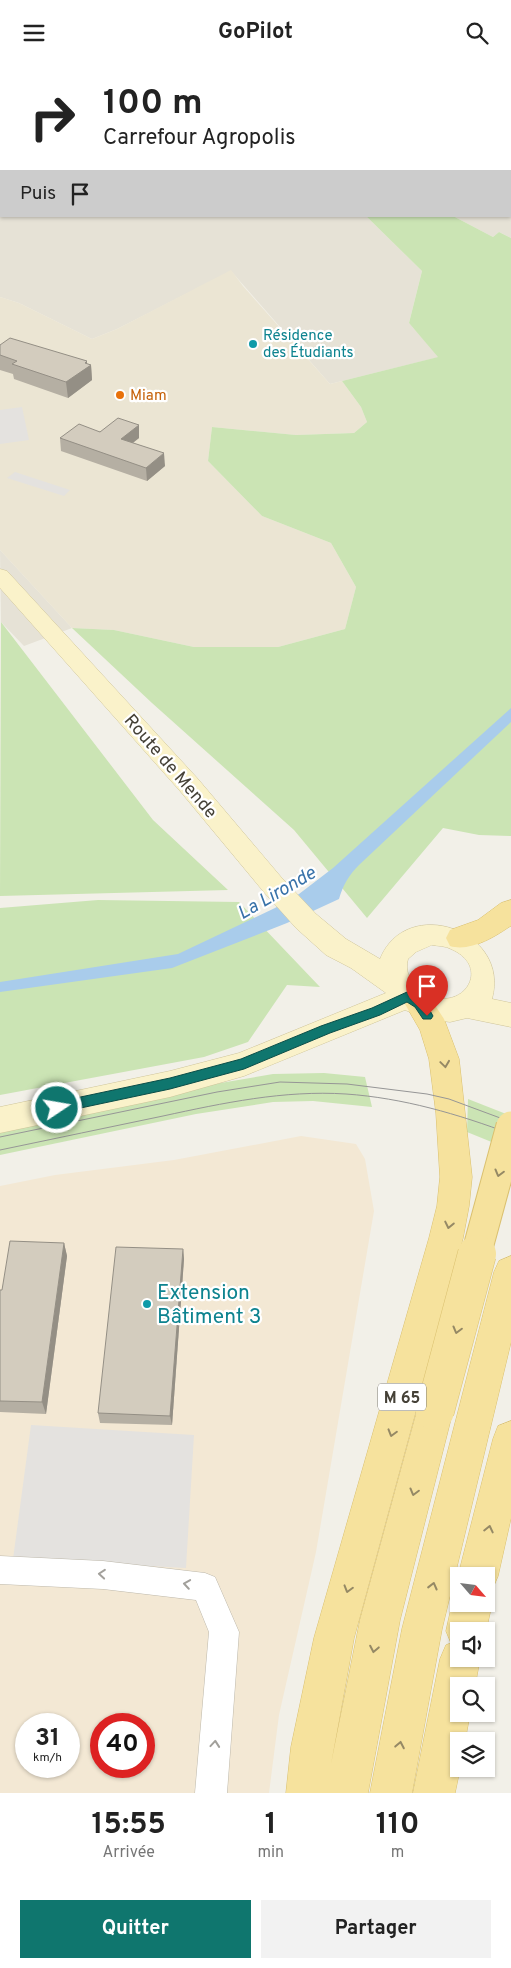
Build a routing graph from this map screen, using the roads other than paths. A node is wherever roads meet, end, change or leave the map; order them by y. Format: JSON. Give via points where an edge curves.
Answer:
{"nodes":[{"id":1,"x":0,"y":575,"type":"edge"},
{"id":2,"x":511,"y":910,"type":"edge"},
{"id":3,"x":460,"y":938,"type":"junction"},
{"id":4,"x":398,"y":951,"type":"junction"},
{"id":5,"x":346,"y":952,"type":"junction"},
{"id":6,"x":489,"y":968,"type":"junction"},
{"id":7,"x":511,"y":987,"type":"edge"},
{"id":8,"x":408,"y":995,"type":"junction"},
{"id":9,"x":467,"y":1006,"type":"junction"},
{"id":10,"x":511,"y":1015,"type":"edge"},
{"id":11,"x":0,"y":1120,"type":"edge"},
{"id":12,"x":511,"y":1126,"type":"edge"},
{"id":13,"x":511,"y":1272,"type":"edge"},
{"id":14,"x":511,"y":1439,"type":"edge"},
{"id":15,"x":480,"y":1567,"type":"edge"},
{"id":16,"x":0,"y":1570,"type":"edge"},
{"id":17,"x":458,"y":1667,"type":"edge"},
{"id":18,"x":211,"y":1793,"type":"edge"},
{"id":19,"x":307,"y":1793,"type":"edge"},
{"id":20,"x":347,"y":1793,"type":"edge"},
{"id":21,"x":392,"y":1793,"type":"edge"},
{"id":22,"x":434,"y":1793,"type":"edge"}],
"edges":[{"from":1,"to":5,"type":"main road","name":"Route de Mende","via":[[306,921],[321,936]]},
{"from":2,"to":3,"type":"main road","via":[[481,931]]},
{"from":3,"to":4,"type":"main road","via":[[432,934],[418,937]]},
{"from":3,"to":6,"type":"main road","via":[[474,945]]},
{"from":4,"to":5,"type":"main road","name":"Route de Mende","via":[[382,954]]},
{"from":4,"to":8,"type":"main road","via":[[392,974]]},
{"from":5,"to":8,"type":"main road","name":"Route de Mende","via":[[380,972]]},
{"from":6,"to":7,"type":"main road"},
{"from":6,"to":9,"type":"main road","via":[[484,994]]},
{"from":8,"to":9,"type":"main road","via":[[428,1007],[449,1010]]},
{"from":8,"to":11,"type":"main road","via":[[244,1064],[170,1084]]},
{"from":8,"to":19,"type":"main road","number":"M 65","one_way":true,"via":[[434,1027],[444,1059],[456,1177],[453,1206],[334,1638],[312,1747]]},
{"from":9,"to":10,"type":"main road"},
{"from":12,"to":20,"type":"main road","number":"M 65","one_way":true,"bridge":true,"via":[[380,1621]]},
{"from":21,"to":13,"type":"main road","one_way":true,"via":[[422,1629]]},
{"from":15,"to":14,"type":"main road","one_way":true},
{"from":18,"to":16,"type":"street","one_way":true,"via":[[224,1632],[205,1587],[96,1574]]},
{"from":17,"to":22,"type":"main road"}]}
